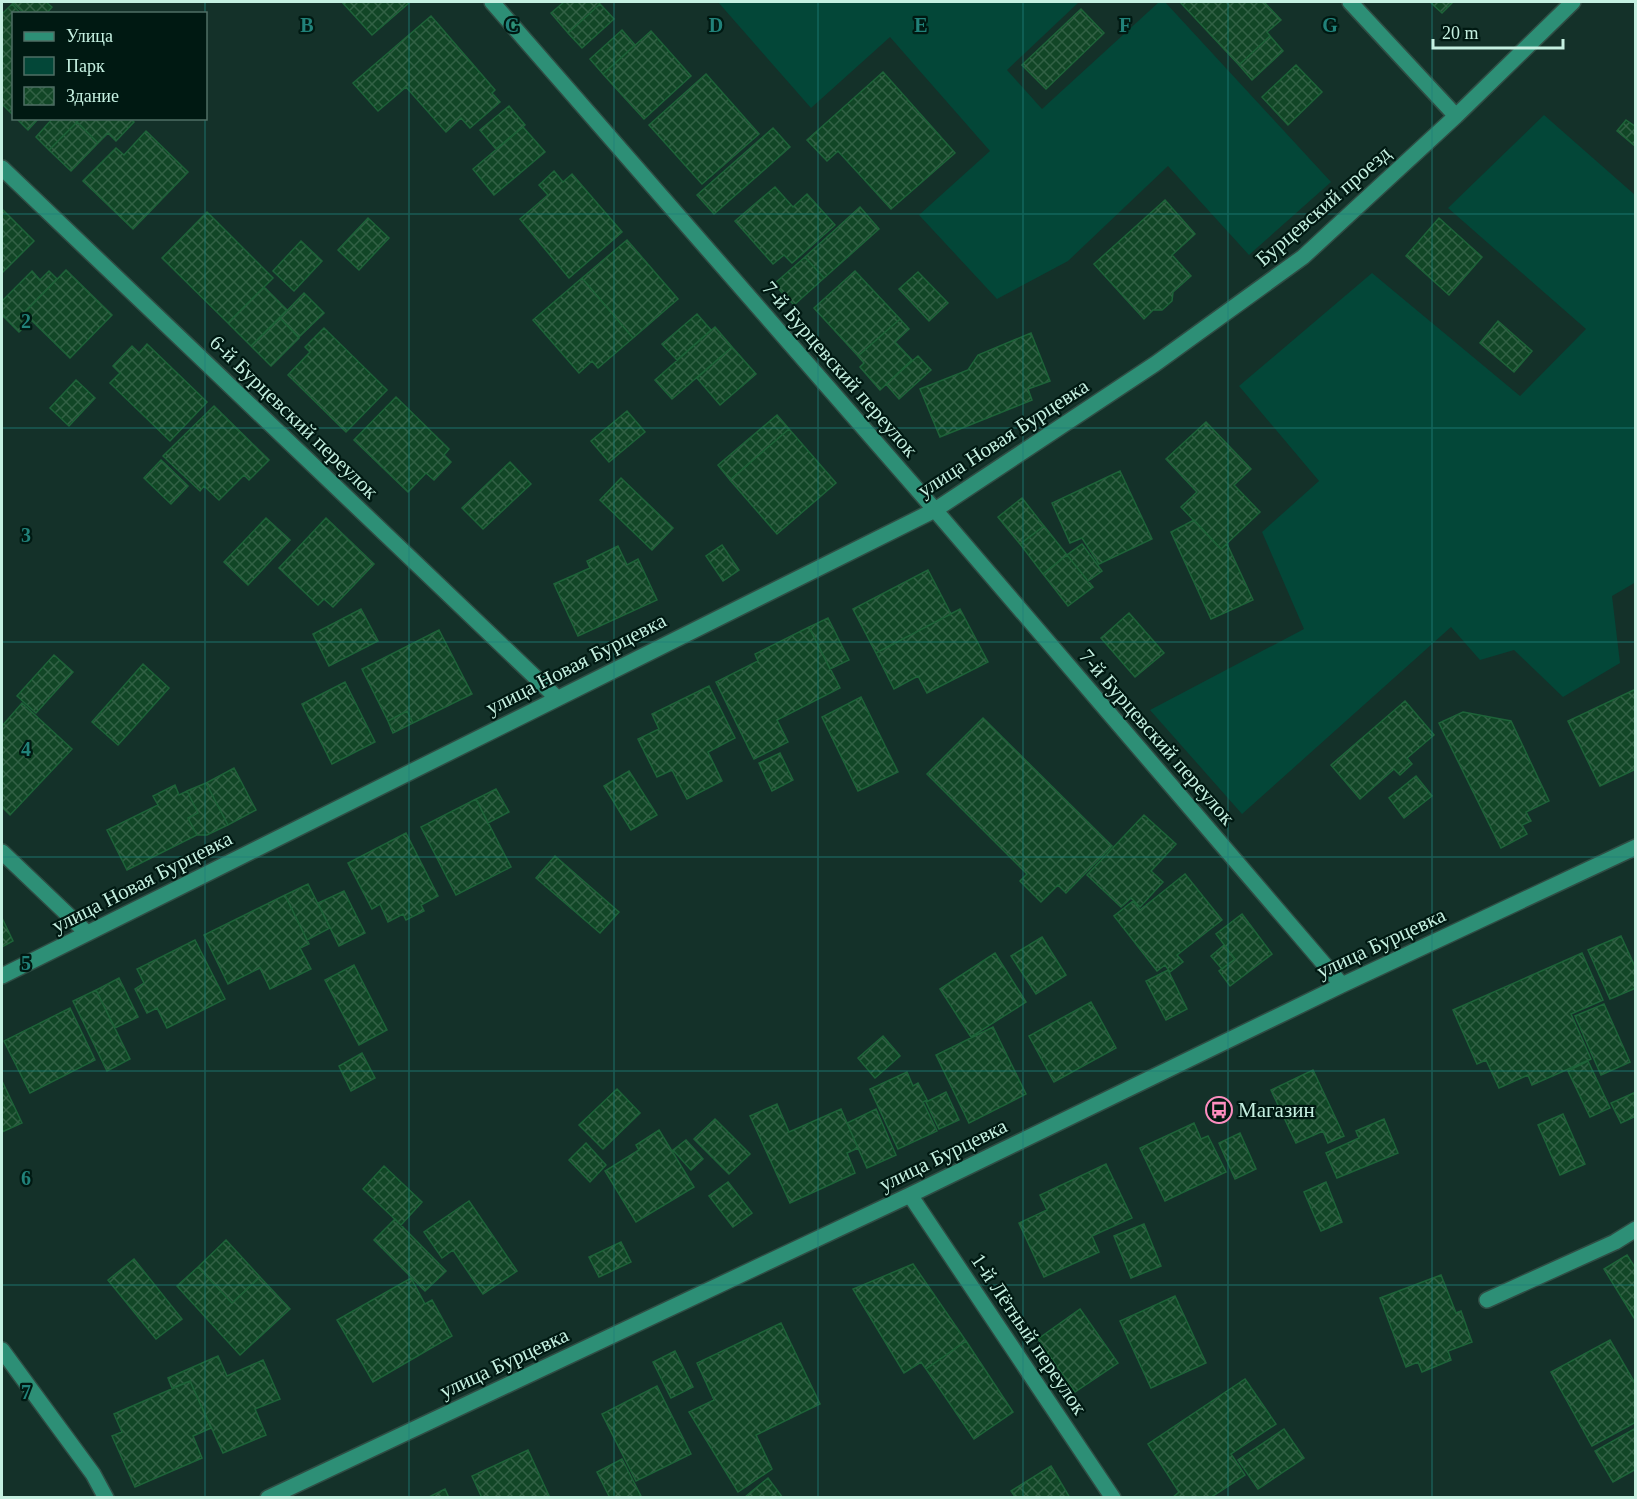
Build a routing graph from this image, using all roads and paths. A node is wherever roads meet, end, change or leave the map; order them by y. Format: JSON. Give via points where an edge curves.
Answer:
{"nodes":[{"id":1,"x":492,"y":2,"type":"edge"},
{"id":2,"x":1350,"y":2,"type":"edge"},
{"id":3,"x":1574,"y":2,"type":"edge"},
{"id":4,"x":1456,"y":116,"type":"junction"},
{"id":5,"x":2,"y":168,"type":"edge"},
{"id":6,"x":1155,"y":364,"type":"joint"},
{"id":7,"x":935,"y":510,"type":"junction"},
{"id":8,"x":556,"y":698,"type":"junction"},
{"id":9,"x":1635,"y":847,"type":"edge"},
{"id":10,"x":2,"y":852,"type":"edge"},
{"id":11,"x":87,"y":933,"type":"junction"},
{"id":12,"x":2,"y":976,"type":"edge"},
{"id":13,"x":1342,"y":985,"type":"junction"},
{"id":14,"x":910,"y":1195,"type":"junction"},
{"id":15,"x":1635,"y":1229,"type":"edge"},
{"id":16,"x":1487,"y":1300,"type":"dead end"},
{"id":17,"x":2,"y":1350,"type":"edge"},
{"id":18,"x":106,"y":1497,"type":"edge"},
{"id":19,"x":268,"y":1497,"type":"edge"},
{"id":20,"x":1113,"y":1497,"type":"edge"}],
"edges":[{"from":1,"to":7,"type":"street","name":"7-й Бурцевский переулок"},
{"from":2,"to":4,"type":"street"},
{"from":3,"to":4,"type":"street","name":"Бурцевский проезд"},
{"from":4,"to":6,"type":"street","name":"Бурцевский проезд","via":[[1303,257]]},
{"from":5,"to":8,"type":"street","name":"6-й Бурцевский переулок"},
{"from":6,"to":7,"type":"street","name":"улица Новая Бурцевка"},
{"from":7,"to":8,"type":"street","name":"улица Новая Бурцевка"},
{"from":7,"to":13,"type":"street","name":"7-й Бурцевский переулок"},
{"from":8,"to":11,"type":"street","name":"улица Новая Бурцевка"},
{"from":9,"to":13,"type":"street","name":"улица Бурцевка"},
{"from":10,"to":11,"type":"street"},
{"from":11,"to":12,"type":"street","name":"улица Новая Бурцевка"},
{"from":13,"to":14,"type":"street","name":"улица Бурцевка"},
{"from":14,"to":19,"type":"street","name":"улица Бурцевка"},
{"from":14,"to":20,"type":"street","name":"1-й Лётный переулок"},
{"from":15,"to":16,"type":"street","via":[[1615,1242]]},
{"from":17,"to":18,"type":"street"}]}
